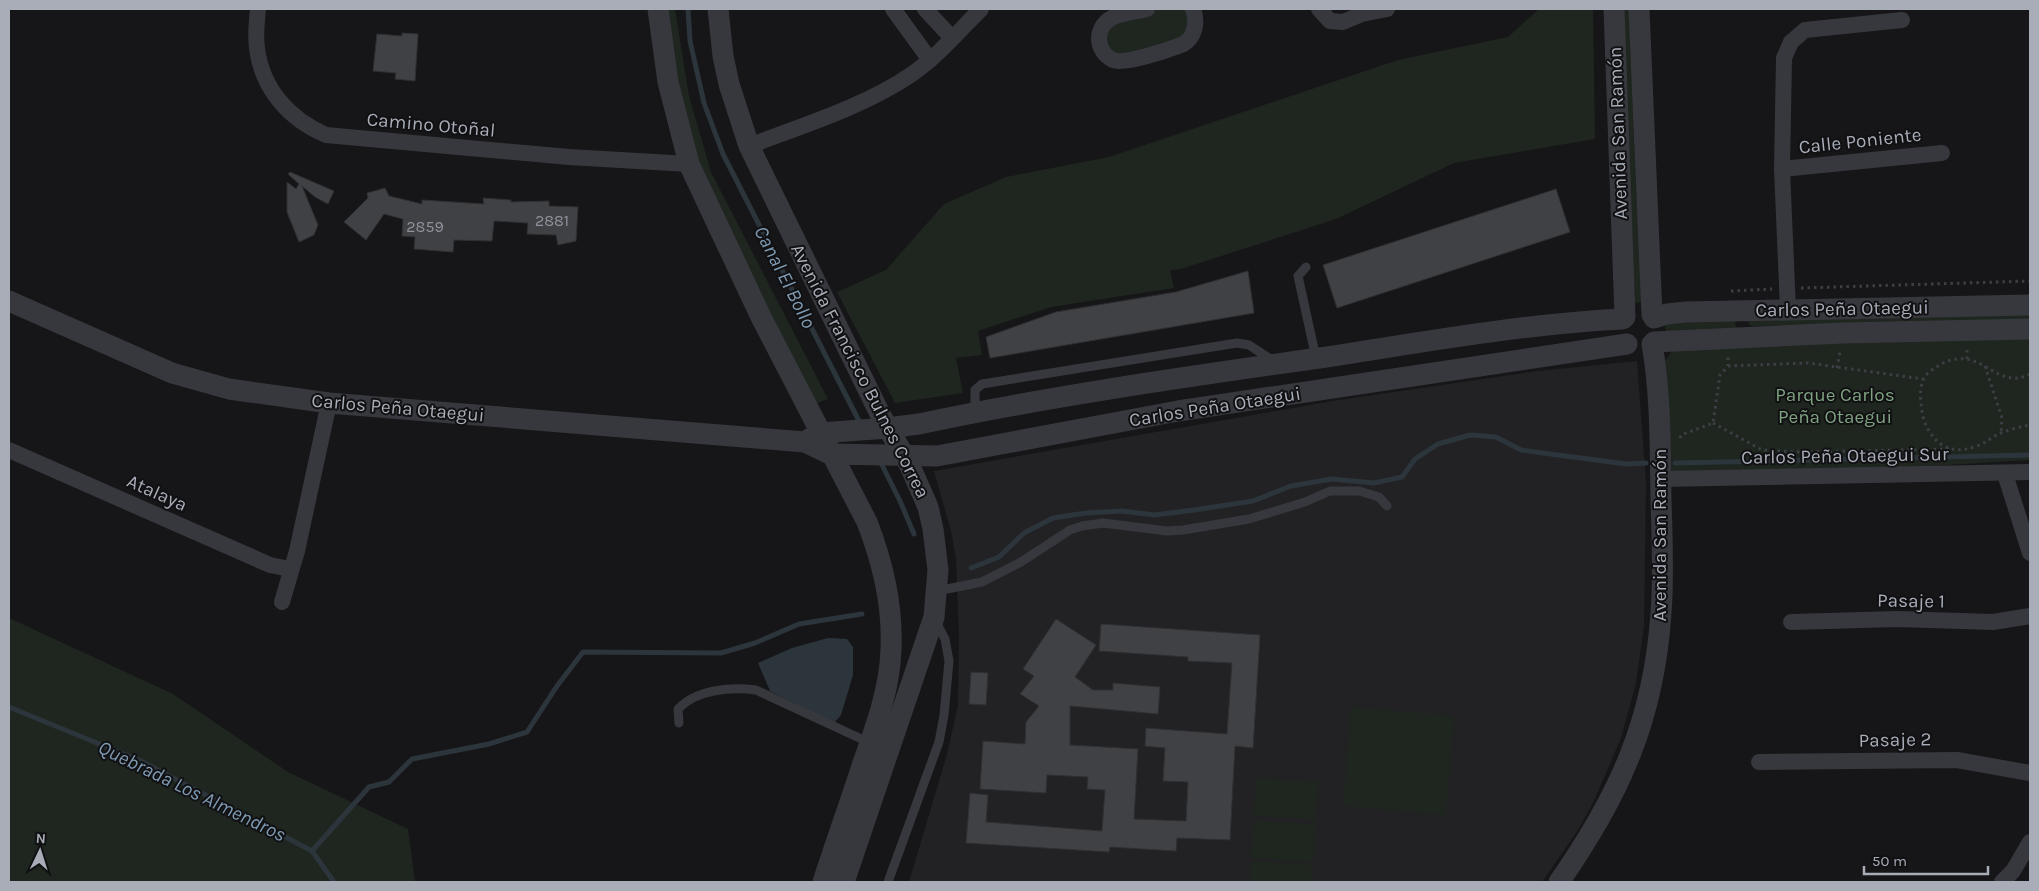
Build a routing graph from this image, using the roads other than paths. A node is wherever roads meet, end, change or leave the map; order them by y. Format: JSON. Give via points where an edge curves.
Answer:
{"nodes":[{"id":1,"x":258,"y":9,"type":"edge"},
{"id":2,"x":658,"y":9,"type":"edge"},
{"id":3,"x":718,"y":9,"type":"edge"},
{"id":4,"x":893,"y":9,"type":"edge"},
{"id":5,"x":925,"y":9,"type":"edge"},
{"id":6,"x":981,"y":9,"type":"edge"},
{"id":7,"x":1147,"y":9,"type":"edge"},
{"id":8,"x":1193,"y":9,"type":"edge"},
{"id":9,"x":1319,"y":9,"type":"edge"},
{"id":10,"x":1387,"y":9,"type":"edge"},
{"id":11,"x":1614,"y":9,"type":"edge"},
{"id":12,"x":1639,"y":9,"type":"edge"},
{"id":13,"x":1902,"y":20,"type":"dead end"},
{"id":14,"x":952,"y":38,"type":"junction"},
{"id":15,"x":930,"y":60,"type":"junction"},
{"id":16,"x":749,"y":146,"type":"junction"},
{"id":17,"x":1942,"y":153,"type":"dead end"},
{"id":18,"x":689,"y":164,"type":"junction"},
{"id":19,"x":1782,"y":169,"type":"junction"},
{"id":20,"x":1306,"y":267,"type":"dead end"},
{"id":21,"x":9,"y":301,"type":"edge"},
{"id":22,"x":2030,"y":305,"type":"edge"},
{"id":23,"x":1788,"y":310,"type":"junction"},
{"id":24,"x":1749,"y":311,"type":"junction"},
{"id":25,"x":1653,"y":317,"type":"junction"},
{"id":26,"x":1624,"y":318,"type":"junction"},
{"id":27,"x":2030,"y":329,"type":"edge"},
{"id":28,"x":1753,"y":337,"type":"junction"},
{"id":29,"x":1653,"y":343,"type":"junction"},
{"id":30,"x":1627,"y":344,"type":"junction"},
{"id":31,"x":1316,"y":358,"type":"junction"},
{"id":32,"x":1277,"y":364,"type":"junction"},
{"id":33,"x":1206,"y":375,"type":"junction"},
{"id":34,"x":1170,"y":380,"type":"junction"},
{"id":35,"x":329,"y":403,"type":"junction"},
{"id":36,"x":1212,"y":406,"type":"junction"},
{"id":37,"x":1178,"y":411,"type":"junction"},
{"id":38,"x":975,"y":413,"type":"junction"},
{"id":39,"x":882,"y":429,"type":"junction"},
{"id":40,"x":821,"y":436,"type":"junction"},
{"id":41,"x":9,"y":450,"type":"edge"},
{"id":42,"x":838,"y":454,"type":"junction"},
{"id":43,"x":895,"y":455,"type":"junction"},
{"id":44,"x":2030,"y":472,"type":"edge"},
{"id":45,"x":2005,"y":474,"type":"junction"},
{"id":46,"x":1661,"y":479,"type":"junction"},
{"id":47,"x":1387,"y":506,"type":"dead end"},
{"id":48,"x":2030,"y":553,"type":"edge"},
{"id":49,"x":290,"y":569,"type":"junction"},
{"id":50,"x":937,"y":591,"type":"junction"},
{"id":51,"x":282,"y":602,"type":"dead end"},
{"id":52,"x":2030,"y":616,"type":"edge"},
{"id":53,"x":934,"y":617,"type":"junction"},
{"id":54,"x":1791,"y":622,"type":"dead end"},
{"id":55,"x":679,"y":722,"type":"dead end"},
{"id":56,"x":870,"y":743,"type":"junction"},
{"id":57,"x":1759,"y":762,"type":"dead end"},
{"id":58,"x":2030,"y":773,"type":"edge"},
{"id":59,"x":2030,"y":842,"type":"edge"},
{"id":60,"x":2008,"y":876,"type":"edge"},
{"id":61,"x":823,"y":882,"type":"edge"},
{"id":62,"x":844,"y":882,"type":"edge"},
{"id":63,"x":888,"y":882,"type":"edge"},
{"id":64,"x":1559,"y":882,"type":"edge"}],
"edges":[{"from":1,"to":18,"type":"street","name":"Camino Otoñal","via":[[256,46],[272,91],[291,114],[326,135],[569,157]]},
{"from":2,"to":18,"type":"street","via":[[668,82]]},
{"from":3,"to":16,"type":"street","name":"Avenida Francisco Bulnes Correa","via":[[729,84]]},
{"from":4,"to":15,"type":"street"},
{"from":5,"to":14,"type":"street"},
{"from":6,"to":14,"type":"street"},
{"from":7,"to":8,"type":"street","via":[[1109,19],[1103,26],[1098,43],[1102,51],[1114,60],[1127,61],[1183,45],[1195,28]]},
{"from":9,"to":10,"type":"street","via":[[1330,21],[1343,22]]},
{"from":11,"to":26,"type":"street","name":"Avenida San Ramón"},
{"from":12,"to":25,"type":"street","name":"Avenida San Ramón"},
{"from":13,"to":19,"type":"street","name":"Calle Poniente","via":[[1805,30],[1791,42],[1784,58]]},
{"from":14,"to":15,"type":"street"},
{"from":15,"to":16,"type":"street","via":[[913,74],[874,96]]},
{"from":16,"to":39,"type":"street","name":"Avenida Francisco Bulnes Correa"},
{"from":17,"to":19,"type":"street","name":"Calle Poniente"},
{"from":18,"to":40,"type":"street"},
{"from":19,"to":23,"type":"street","name":"Calle Poniente"},
{"from":20,"to":31,"type":"lane","via":[[1298,276]]},
{"from":21,"to":35,"type":"street","name":"Carlos Peña Otaegui","via":[[172,374],[229,389]]},
{"from":22,"to":23,"type":"street","name":"Carlos Peña Otaegui"},
{"from":23,"to":24,"type":"street","name":"Carlos Peña Otaegui"},
{"from":24,"to":25,"type":"street","name":"Carlos Peña Otaegui","via":[[1686,312]]},
{"from":24,"to":28,"type":"street","via":[[1741,324]]},
{"from":25,"to":26,"type":"street","via":[[1638,311]]},
{"from":25,"to":29,"type":"street","via":[[1658,332]]},
{"from":26,"to":30,"type":"street","via":[[1620,331]]},
{"from":26,"to":31,"type":"street","name":"Carlos Peña Otaegui","via":[[1487,333]]},
{"from":27,"to":28,"type":"street","name":"Carlos Peña Otaegui"},
{"from":28,"to":29,"type":"street","name":"Carlos Peña Otaegui"},
{"from":29,"to":30,"type":"street","via":[[1640,349]]},
{"from":29,"to":46,"type":"street","name":"Avenida San Ramón"},
{"from":30,"to":36,"type":"street","name":"Carlos Peña Otaegui"},
{"from":31,"to":32,"type":"street","name":"Carlos Peña Otaegui"},
{"from":32,"to":33,"type":"street","name":"Carlos Peña Otaegui"},
{"from":32,"to":38,"type":"lane","via":[[1249,345],[1237,343],[982,384],[975,390]]},
{"from":33,"to":34,"type":"street","name":"Carlos Peña Otaegui"},
{"from":33,"to":36,"type":"street","via":[[1200,383],[1200,392],[1204,401]]},
{"from":34,"to":37,"type":"street","via":[[1176,384],[1182,397]]},
{"from":34,"to":38,"type":"street","name":"Carlos Peña Otaegui"},
{"from":35,"to":40,"type":"street","name":"Carlos Peña Otaegui"},
{"from":35,"to":49,"type":"street"},
{"from":36,"to":37,"type":"street","name":"Carlos Peña Otaegui"},
{"from":37,"to":43,"type":"street","name":"Carlos Peña Otaegui","via":[[936,456]]},
{"from":38,"to":39,"type":"street","name":"Carlos Peña Otaegui"},
{"from":39,"to":40,"type":"street","name":"Carlos Peña Otaegui"},
{"from":39,"to":43,"type":"street","name":"Avenida Francisco Bulnes Correa"},
{"from":40,"to":42,"type":"street","name":"Carlos Peña Otaegui"},
{"from":41,"to":49,"type":"street","name":"Atalaya","via":[[270,565]]},
{"from":42,"to":43,"type":"street","name":"Carlos Peña Otaegui"},
{"from":42,"to":56,"type":"street","via":[[874,539],[889,599],[889,674]]},
{"from":43,"to":50,"type":"street","name":"Avenida Francisco Bulnes Correa","via":[[920,486],[934,529]]},
{"from":44,"to":45,"type":"street","name":"Carlos Peña Otaegui Sur"},
{"from":45,"to":46,"type":"street","name":"Carlos Peña Otaegui Sur"},
{"from":45,"to":48,"type":"street"},
{"from":46,"to":64,"type":"street","name":"Avenida San Ramón","via":[[1662,613],[1651,690],[1630,758],[1614,794]]},
{"from":47,"to":50,"type":"lane","via":[[1380,496],[1359,491],[1330,491],[1249,519],[1183,530],[1141,529],[1103,523],[1082,526],[982,582]]},
{"from":49,"to":51,"type":"street"},
{"from":50,"to":53,"type":"street","name":"Avenida Francisco Bulnes Correa"},
{"from":52,"to":54,"type":"street","name":"Pasaje 1","via":[[1993,622],[1897,619]]},
{"from":53,"to":62,"type":"street","name":"Avenida Francisco Bulnes Correa"},
{"from":53,"to":63,"type":"lane","via":[[945,639],[949,661],[944,715],[939,742]]},
{"from":55,"to":56,"type":"lane","via":[[678,708],[686,701],[720,690],[756,690]]},
{"from":56,"to":61,"type":"street"},
{"from":57,"to":58,"type":"street","name":"Pasaje 2","via":[[1957,760]]},
{"from":59,"to":60,"type":"street"}]}
